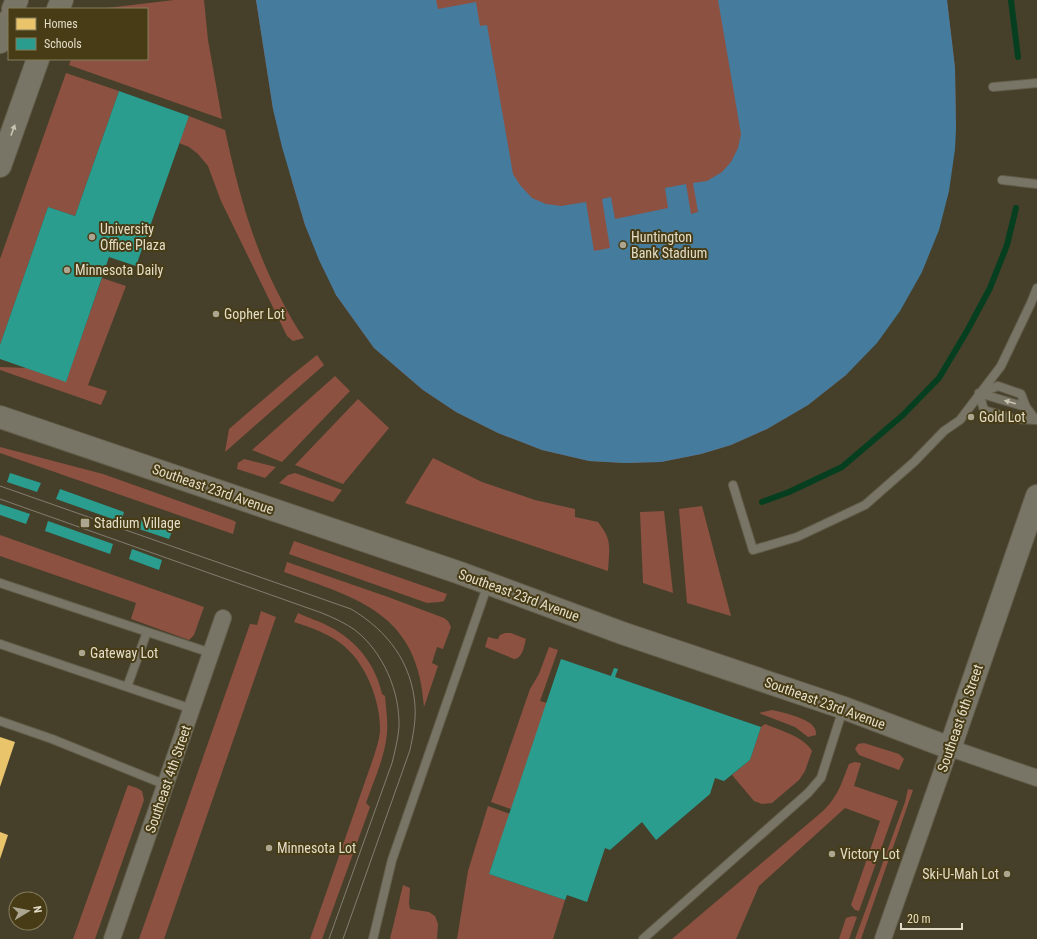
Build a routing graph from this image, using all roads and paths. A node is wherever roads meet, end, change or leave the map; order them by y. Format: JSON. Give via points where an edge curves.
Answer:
{"nodes":[{"id":1,"x":8,"y":22,"type":"edge"},
{"id":2,"x":0,"y":42,"type":"edge"},
{"id":3,"x":38,"y":60,"type":"edge"},
{"id":4,"x":1037,"y":83,"type":"edge"},
{"id":5,"x":993,"y":87,"type":"dead end"},
{"id":6,"x":0,"y":166,"type":"edge"},
{"id":7,"x":1002,"y":180,"type":"dead end"},
{"id":8,"x":1037,"y":184,"type":"edge"},
{"id":9,"x":1037,"y":288,"type":"edge"},
{"id":10,"x":979,"y":393,"type":"junction"},
{"id":11,"x":1026,"y":407,"type":"junction"},
{"id":12,"x":0,"y":417,"type":"edge"},
{"id":13,"x":1036,"y":419,"type":"edge"},
{"id":14,"x":733,"y":485,"type":"dead end"},
{"id":15,"x":1037,"y":496,"type":"edge"},
{"id":16,"x":0,"y":583,"type":"edge"},
{"id":17,"x":488,"y":583,"type":"junction"},
{"id":18,"x":223,"y":618,"type":"dead end"},
{"id":19,"x":147,"y":632,"type":"junction"},
{"id":20,"x":0,"y":644,"type":"edge"},
{"id":21,"x":211,"y":653,"type":"junction"},
{"id":22,"x":127,"y":687,"type":"junction"},
{"id":23,"x":844,"y":708,"type":"junction"},
{"id":24,"x":192,"y":709,"type":"junction"},
{"id":25,"x":0,"y":721,"type":"edge"},
{"id":26,"x":950,"y":748,"type":"junction"},
{"id":27,"x":1037,"y":778,"type":"edge"},
{"id":28,"x":166,"y":785,"type":"junction"},
{"id":29,"x":112,"y":939,"type":"edge"},
{"id":30,"x":373,"y":939,"type":"edge"},
{"id":31,"x":643,"y":939,"type":"edge"},
{"id":32,"x":883,"y":939,"type":"edge"}],
"edges":[{"from":1,"to":2,"type":"street"},
{"from":6,"to":3,"type":"street","one_way":true},
{"from":4,"to":5,"type":"lane"},
{"from":7,"to":8,"type":"lane"},
{"from":9,"to":10,"type":"lane","via":[[1001,366]]},
{"from":11,"to":10,"type":"lane","one_way":true},
{"from":10,"to":11,"type":"lane","via":[[998,386],[1021,394]]},
{"from":10,"to":13,"type":"lane","via":[[984,410],[1014,419]]},
{"from":10,"to":14,"type":"lane","via":[[960,420],[865,506],[797,537],[753,550]]},
{"from":11,"to":13,"type":"lane"},
{"from":12,"to":17,"type":"street","name":"Southeast 23rd Avenue"},
{"from":15,"to":26,"type":"street","name":"Southeast 6th Street"},
{"from":16,"to":19,"type":"lane"},
{"from":17,"to":23,"type":"street","name":"Southeast 23rd Avenue","via":[[622,633]]},
{"from":17,"to":30,"type":"lane","via":[[392,860]]},
{"from":18,"to":21,"type":"street","name":"Southeast 4th Street"},
{"from":19,"to":21,"type":"lane"},
{"from":19,"to":22,"type":"lane"},
{"from":20,"to":22,"type":"lane"},
{"from":21,"to":24,"type":"street","name":"Southeast 4th Street"},
{"from":22,"to":24,"type":"lane"},
{"from":23,"to":26,"type":"street","name":"Southeast 23rd Avenue"},
{"from":23,"to":31,"type":"lane","via":[[822,778],[808,794]]},
{"from":24,"to":28,"type":"street","name":"Southeast 4th Street"},
{"from":25,"to":28,"type":"lane"},
{"from":26,"to":27,"type":"street","name":"Southeast 23rd Avenue"},
{"from":26,"to":32,"type":"street","name":"Southeast 6th Street"},
{"from":28,"to":29,"type":"street","name":"Southeast 4th Street"}]}
